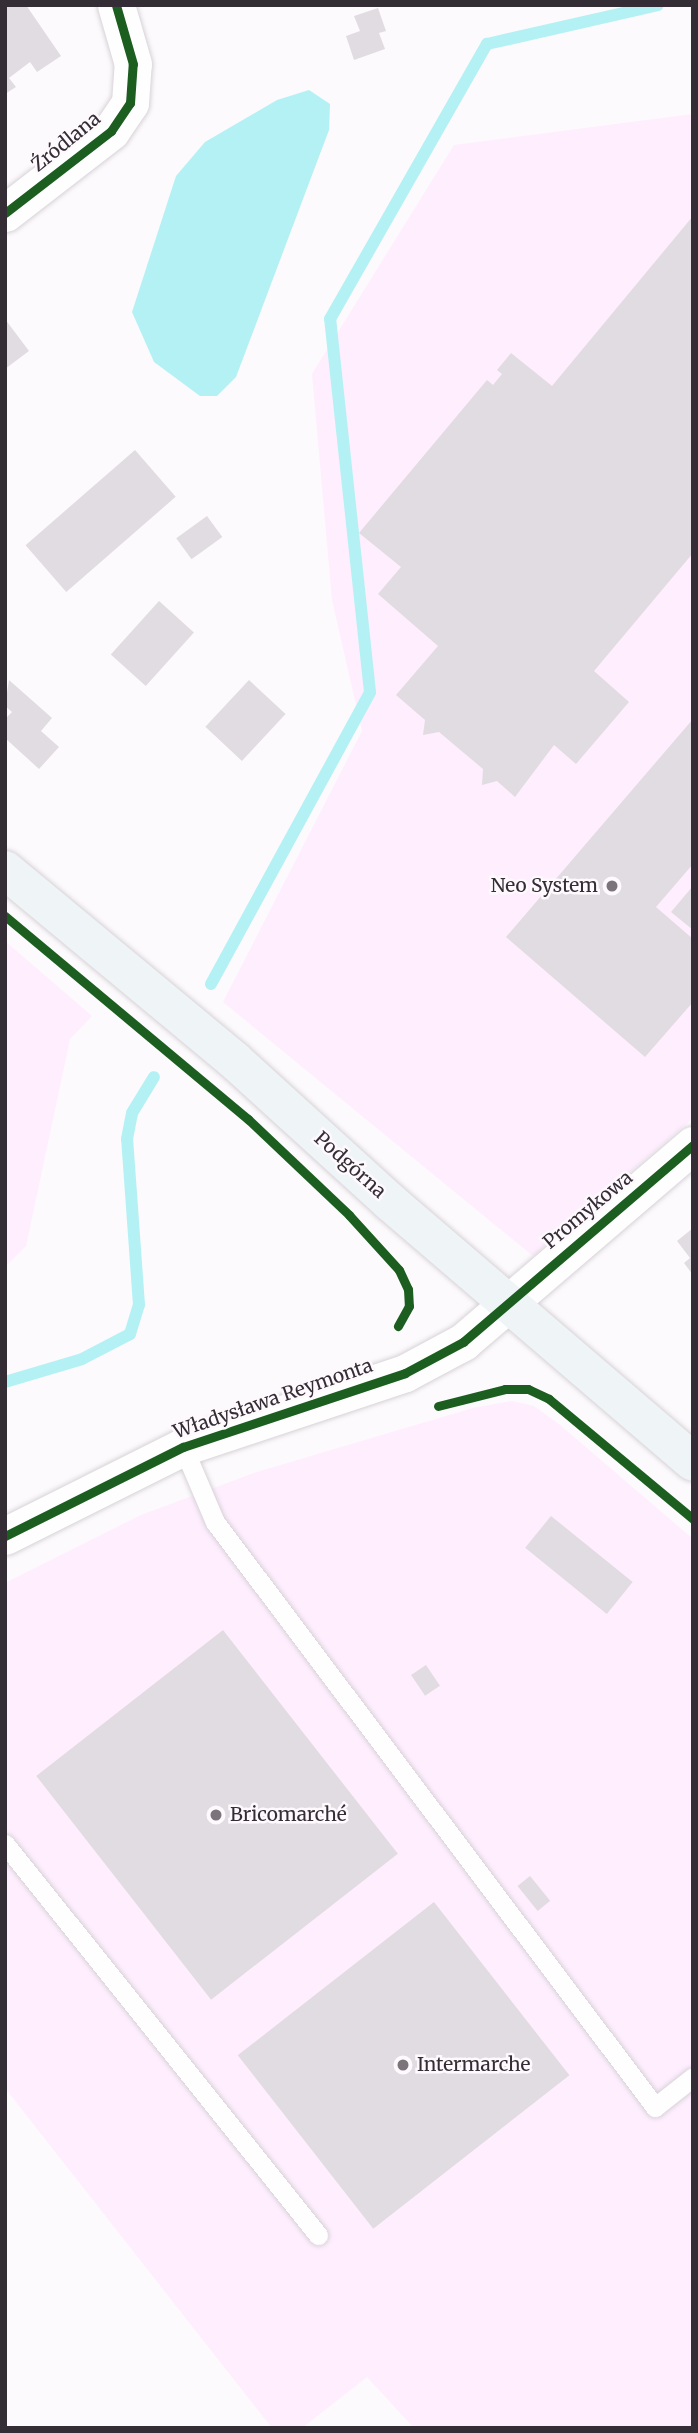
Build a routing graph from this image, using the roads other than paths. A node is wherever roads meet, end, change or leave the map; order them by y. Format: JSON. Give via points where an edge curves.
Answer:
{"nodes":[{"id":1,"x":116,"y":5,"type":"edge"},
{"id":2,"x":5,"y":213,"type":"edge"},
{"id":3,"x":5,"y":870,"type":"edge"},
{"id":4,"x":693,"y":1145,"type":"edge"},
{"id":5,"x":507,"y":1303,"type":"junction"},
{"id":6,"x":183,"y":1447,"type":"junction"},
{"id":7,"x":693,"y":1462,"type":"edge"},
{"id":8,"x":5,"y":1536,"type":"edge"},
{"id":9,"x":5,"y":1844,"type":"edge"},
{"id":10,"x":693,"y":2077,"type":"edge"},
{"id":11,"x":318,"y":2235,"type":"dead end"}],
"edges":[{"from":1,"to":2,"type":"street","name":"Źródlana","via":[[133,64],[130,103],[111,131]]},
{"from":3,"to":5,"type":"main road","name":"Podgórna","via":[[234,1060]]},
{"from":4,"to":5,"type":"street","name":"Promykowa"},
{"from":5,"to":6,"type":"street","name":"Władysława Reymonta","via":[[463,1342],[405,1373]]},
{"from":5,"to":7,"type":"main road","name":"Podgórna"},
{"from":6,"to":8,"type":"street","name":"Władysława Reymonta"},
{"from":6,"to":10,"type":"lane","via":[[215,1522],[655,2107]]},
{"from":9,"to":11,"type":"lane"}]}
